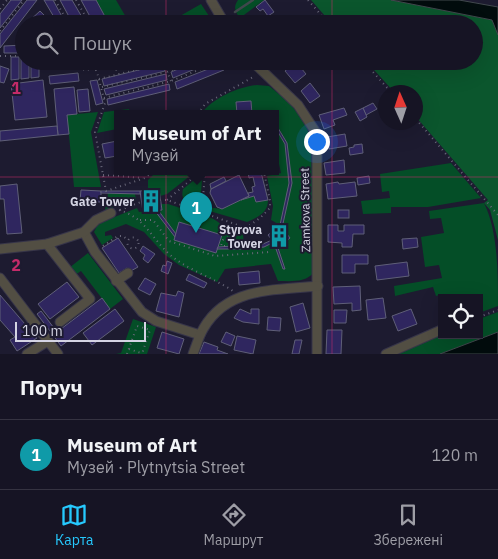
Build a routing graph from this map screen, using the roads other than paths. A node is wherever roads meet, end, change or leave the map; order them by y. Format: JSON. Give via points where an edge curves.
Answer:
{"nodes":[{"id":1,"x":211,"y":0,"type":"edge"},
{"id":2,"x":220,"y":15,"type":"edge"},
{"id":3,"x":260,"y":70,"type":"edge"},
{"id":4,"x":111,"y":213,"type":"dead end"},
{"id":5,"x":84,"y":232,"type":"junction"},
{"id":6,"x":47,"y":244,"type":"junction"},
{"id":7,"x":0,"y":249,"type":"edge"},
{"id":8,"x":128,"y":273,"type":"dead end"},
{"id":9,"x":0,"y":278,"type":"edge"},
{"id":10,"x":116,"y":281,"type":"junction"},
{"id":11,"x":318,"y":286,"type":"junction"},
{"id":12,"x":60,"y":322,"type":"dead end"},
{"id":13,"x":438,"y":331,"type":"edge"},
{"id":14,"x":200,"y":335,"type":"junction"},
{"id":15,"x":48,"y":341,"type":"junction"},
{"id":16,"x":26,"y":354,"type":"edge"},
{"id":17,"x":58,"y":354,"type":"edge"},
{"id":18,"x":193,"y":354,"type":"edge"},
{"id":19,"x":317,"y":354,"type":"edge"},
{"id":20,"x":386,"y":354,"type":"edge"}],
"edges":[{"from":1,"to":2,"type":"street"},
{"from":3,"to":11,"type":"street","name":"Zamkova Street","via":[[298,105],[317,134]]},
{"from":4,"to":5,"type":"street","via":[[96,220]]},
{"from":5,"to":6,"type":"street"},
{"from":5,"to":10,"type":"street","via":[[94,252]]},
{"from":6,"to":7,"type":"street"},
{"from":6,"to":12,"type":"street","via":[[90,299]]},
{"from":8,"to":10,"type":"street"},
{"from":9,"to":15,"type":"street"},
{"from":10,"to":14,"type":"street","via":[[149,317]]},
{"from":11,"to":14,"type":"street","via":[[241,296],[215,311]]},
{"from":11,"to":19,"type":"street","name":"Zamkova Street"},
{"from":13,"to":20,"type":"street"},
{"from":14,"to":18,"type":"street"},
{"from":15,"to":16,"type":"street"},
{"from":15,"to":17,"type":"street"}]}
